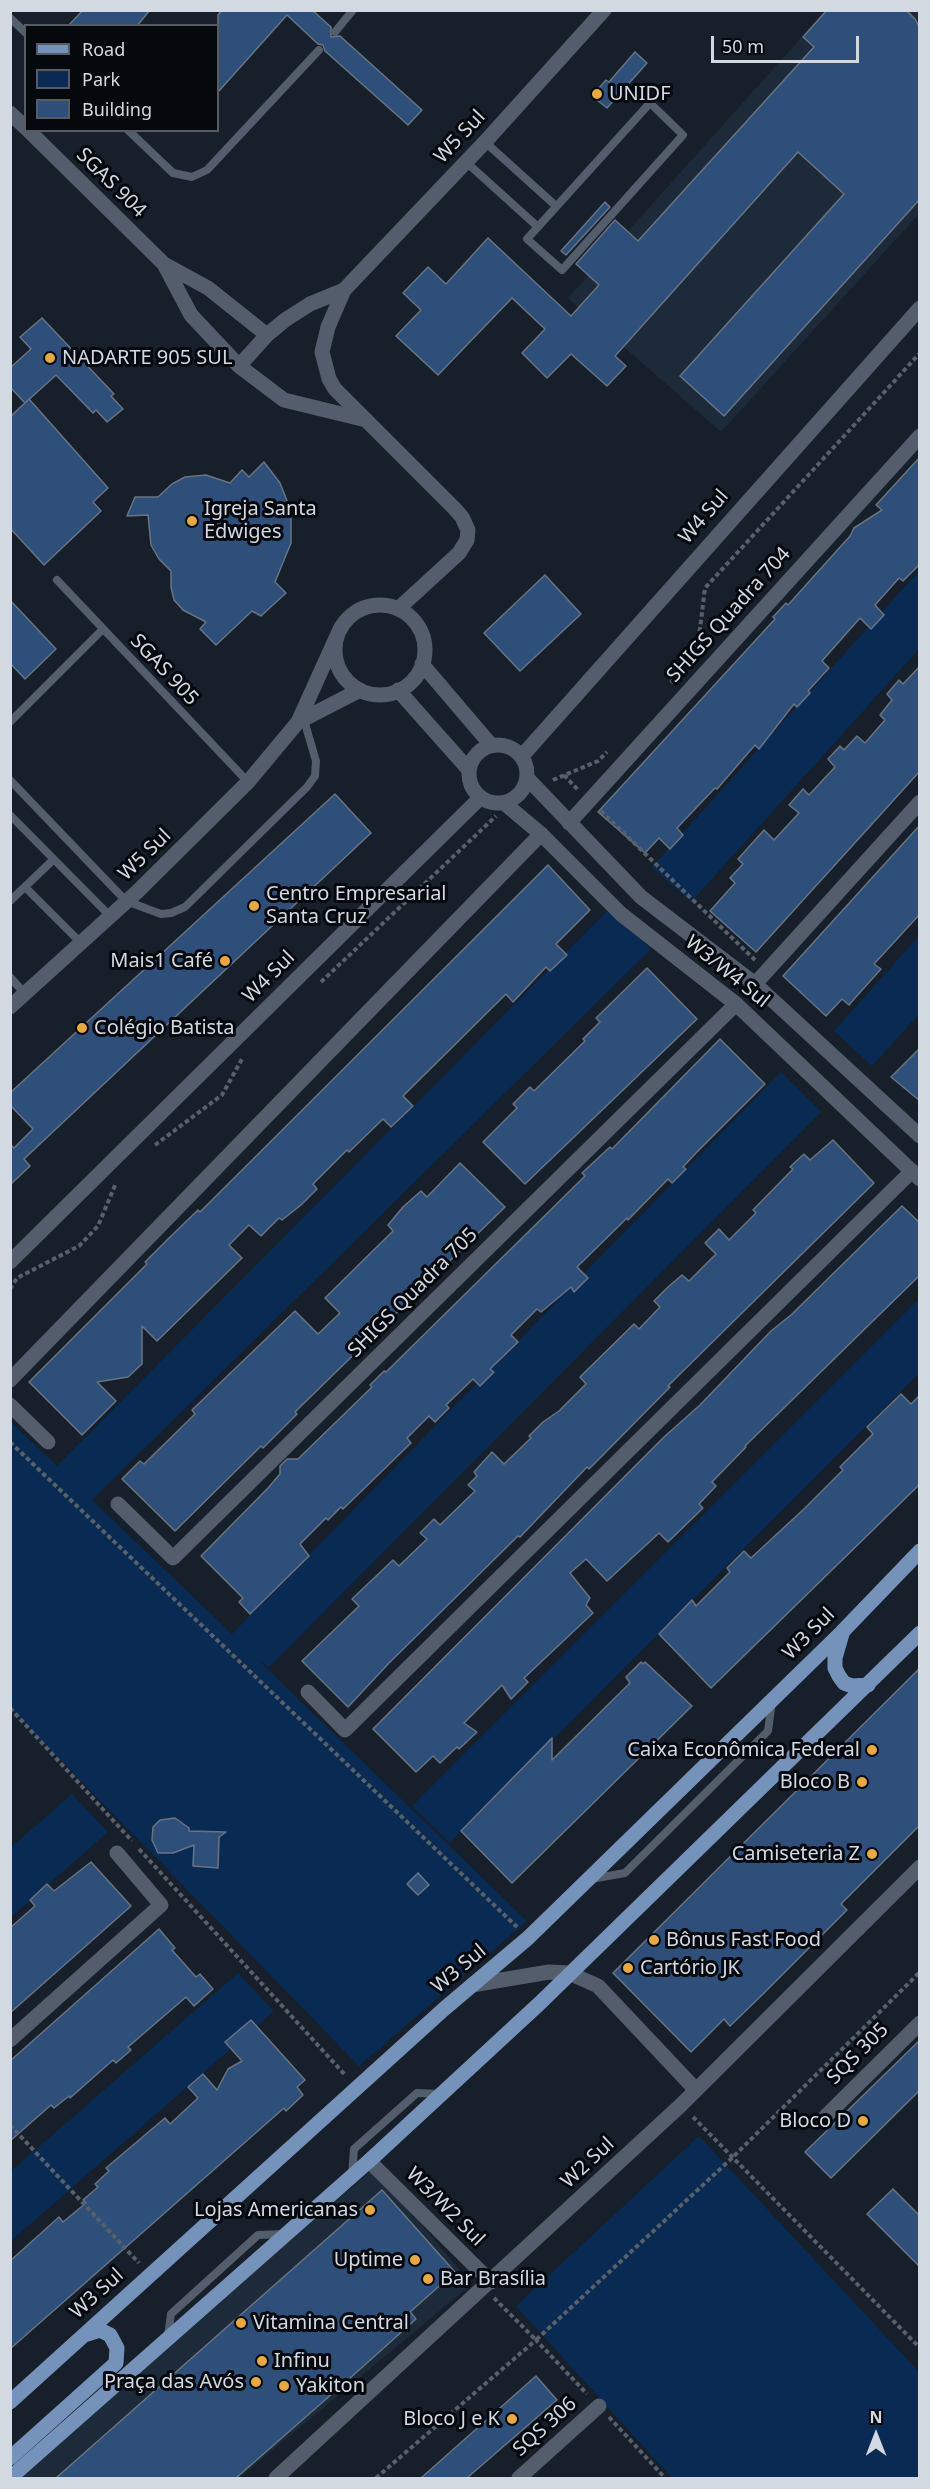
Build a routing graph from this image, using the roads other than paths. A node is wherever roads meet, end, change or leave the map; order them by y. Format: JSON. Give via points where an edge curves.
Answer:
{"nodes":[{"id":1,"x":353,"y":10,"type":"edge"},
{"id":2,"x":604,"y":10,"type":"edge"},
{"id":3,"x":10,"y":18,"type":"edge"},
{"id":4,"x":24,"y":31,"type":"edge"},
{"id":5,"x":335,"y":32,"type":"dead end"},
{"id":6,"x":319,"y":50,"type":"dead end"},
{"id":7,"x":10,"y":114,"type":"edge"},
{"id":8,"x":24,"y":126,"type":"edge"},
{"id":9,"x":30,"y":132,"type":"edge"},
{"id":10,"x":130,"y":132,"type":"edge"},
{"id":11,"x":485,"y":142,"type":"junction"},
{"id":12,"x":466,"y":162,"type":"junction"},
{"id":13,"x":556,"y":206,"type":"junction"},
{"id":14,"x":538,"y":226,"type":"junction"},
{"id":15,"x":164,"y":264,"type":"junction"},
{"id":16,"x":344,"y":290,"type":"junction"},
{"id":17,"x":920,"y":308,"type":"edge"},
{"id":18,"x":267,"y":335,"type":"junction"},
{"id":19,"x":239,"y":366,"type":"junction"},
{"id":20,"x":366,"y":420,"type":"junction"},
{"id":21,"x":920,"y":436,"type":"edge"},
{"id":22,"x":57,"y":579,"type":"dead end"},
{"id":23,"x":399,"y":609,"type":"junction"},
{"id":24,"x":103,"y":629,"type":"junction"},
{"id":25,"x":336,"y":638,"type":"junction"},
{"id":26,"x":422,"y":664,"type":"junction"},
{"id":27,"x":360,"y":690,"type":"junction"},
{"id":28,"x":398,"y":690,"type":"junction"},
{"id":29,"x":301,"y":721,"type":"junction"},
{"id":30,"x":10,"y":722,"type":"edge"},
{"id":31,"x":491,"y":745,"type":"junction"},
{"id":32,"x":522,"y":756,"type":"junction"},
{"id":33,"x":469,"y":770,"type":"junction"},
{"id":34,"x":10,"y":780,"type":"edge"},
{"id":35,"x":248,"y":782,"type":"junction"},
{"id":36,"x":531,"y":783,"type":"junction"},
{"id":37,"x":480,"y":798,"type":"junction"},
{"id":38,"x":920,"y":802,"type":"edge"},
{"id":39,"x":506,"y":804,"type":"junction"},
{"id":40,"x":10,"y":815,"type":"edge"},
{"id":41,"x":569,"y":823,"type":"junction"},
{"id":42,"x":541,"y":834,"type":"junction"},
{"id":43,"x":53,"y":860,"type":"junction"},
{"id":44,"x":25,"y":887,"type":"junction"},
{"id":45,"x":641,"y":897,"type":"junction"},
{"id":46,"x":10,"y":902,"type":"edge"},
{"id":47,"x":126,"y":902,"type":"junction"},
{"id":48,"x":621,"y":914,"type":"junction"},
{"id":49,"x":110,"y":916,"type":"junction"},
{"id":50,"x":81,"y":943,"type":"junction"},
{"id":51,"x":10,"y":977,"type":"edge"},
{"id":52,"x":755,"y":984,"type":"junction"},
{"id":53,"x":25,"y":994,"type":"junction"},
{"id":54,"x":736,"y":1004,"type":"junction"},
{"id":55,"x":10,"y":1006,"type":"edge"},
{"id":56,"x":836,"y":1061,"type":"junction"},
{"id":57,"x":819,"y":1081,"type":"junction"},
{"id":58,"x":920,"y":1136,"type":"edge"},
{"id":59,"x":916,"y":1175,"type":"edge"},
{"id":60,"x":10,"y":1262,"type":"edge"},
{"id":61,"x":10,"y":1380,"type":"edge"},
{"id":62,"x":10,"y":1405,"type":"edge"},
{"id":63,"x":48,"y":1442,"type":"dead end"},
{"id":64,"x":118,"y":1504,"type":"dead end"},
{"id":65,"x":920,"y":1551,"type":"edge"},
{"id":66,"x":842,"y":1632,"type":"junction"},
{"id":67,"x":920,"y":1633,"type":"edge"},
{"id":68,"x":868,"y":1685,"type":"junction"},
{"id":69,"x":308,"y":1692,"type":"dead end"},
{"id":70,"x":117,"y":1853,"type":"dead end"},
{"id":71,"x":920,"y":1868,"type":"edge"},
{"id":72,"x":569,"y":1973,"type":"junction"},
{"id":73,"x":472,"y":1984,"type":"junction"},
{"id":74,"x":920,"y":2023,"type":"edge"},
{"id":75,"x":10,"y":2040,"type":"edge"},
{"id":76,"x":696,"y":2090,"type":"junction"},
{"id":77,"x":441,"y":2094,"type":"junction"},
{"id":78,"x":826,"y":2116,"type":"dead end"},
{"id":79,"x":369,"y":2161,"type":"junction"},
{"id":80,"x":352,"y":2176,"type":"junction"},
{"id":81,"x":488,"y":2286,"type":"junction"},
{"id":82,"x":83,"y":2335,"type":"junction"},
{"id":83,"x":10,"y":2402,"type":"edge"},
{"id":84,"x":599,"y":2406,"type":"road end"},
{"id":85,"x":10,"y":2458,"type":"edge"},
{"id":86,"x":10,"y":2478,"type":"edge"},
{"id":87,"x":276,"y":2478,"type":"edge"},
{"id":88,"x":519,"y":2478,"type":"edge"}],
"edges":[{"from":1,"to":5,"type":"lane"},
{"from":2,"to":11,"type":"street","name":"W5 Sul"},
{"from":3,"to":4,"type":"lane"},
{"from":6,"to":10,"type":"lane","via":[[207,170],[192,177],[173,173]]},
{"from":7,"to":8,"type":"street","name":"SGAS 904"},
{"from":9,"to":15,"type":"street","name":"SGAS 904"},
{"from":11,"to":12,"type":"street","name":"W5 Sul"},
{"from":11,"to":13,"type":"lane"},
{"from":12,"to":14,"type":"lane"},
{"from":12,"to":16,"type":"street","name":"W5 Sul"},
{"from":13,"to":14,"type":"lane"},
{"from":13,"to":14,"type":"lane","via":[[650,103],[683,135],[562,270],[526,239]]},
{"from":15,"to":18,"type":"street","name":"SGAS 904","via":[[208,288]]},
{"from":15,"to":19,"type":"street","name":"SGAS 904","via":[[191,315]]},
{"from":16,"to":18,"type":"street","name":"W5 Sul","via":[[310,304]]},
{"from":16,"to":20,"type":"street","name":"W5 Sul","via":[[322,352],[329,379]]},
{"from":17,"to":32,"type":"street","name":"W4 Sul"},
{"from":18,"to":19,"type":"street","name":"W5 Sul"},
{"from":19,"to":20,"type":"street","via":[[284,400]]},
{"from":20,"to":23,"type":"street","name":"W5 Sul","via":[[454,508],[468,530],[459,553]]},
{"from":21,"to":41,"type":"street","name":"SHIGS Quadra 704"},
{"from":22,"to":24,"type":"lane","name":"SGAS 905"},
{"from":23,"to":25,"type":"street","via":[[379,605],[360,609],[345,621]]},
{"from":23,"to":26,"type":"street","via":[[418,626],[423,638]]},
{"from":24,"to":30,"type":"lane"},
{"from":24,"to":35,"type":"lane","name":"SGAS 905"},
{"from":25,"to":27,"type":"street","via":[[335,657],[343,675]]},
{"from":25,"to":29,"type":"street","name":"W5 Sul"},
{"from":26,"to":28,"type":"street","via":[[408,684]]},
{"from":26,"to":31,"type":"street"},
{"from":27,"to":28,"type":"street","via":[[385,694]]},
{"from":27,"to":29,"type":"street","name":"W5 Sul"},
{"from":28,"to":33,"type":"street"},
{"from":29,"to":35,"type":"street","name":"W5 Sul"},
{"from":29,"to":47,"type":"lane","via":[[316,761],[315,776],[308,787],[185,907],[162,914]]},
{"from":31,"to":32,"type":"street","via":[[508,746]]},
{"from":31,"to":33,"type":"street","via":[[476,754]]},
{"from":32,"to":36,"type":"street"},
{"from":33,"to":37,"type":"street","via":[[471,785]]},
{"from":34,"to":47,"type":"lane"},
{"from":35,"to":47,"type":"street","name":"W5 Sul"},
{"from":36,"to":39,"type":"street"},
{"from":36,"to":41,"type":"street","name":"W3/W4 Sul"},
{"from":37,"to":39,"type":"street"},
{"from":37,"to":60,"type":"street","name":"W4 Sul"},
{"from":38,"to":52,"type":"street"},
{"from":39,"to":42,"type":"street","name":"W3/W4 Sul"},
{"from":40,"to":43,"type":"lane"},
{"from":41,"to":45,"type":"street","name":"W3/W4 Sul"},
{"from":42,"to":48,"type":"street","name":"W3/W4 Sul"},
{"from":42,"to":61,"type":"street"},
{"from":43,"to":44,"type":"lane"},
{"from":43,"to":49,"type":"lane"},
{"from":44,"to":46,"type":"lane"},
{"from":44,"to":50,"type":"lane"},
{"from":45,"to":48,"type":"street"},
{"from":45,"to":52,"type":"street","name":"W3/W4 Sul"},
{"from":47,"to":49,"type":"street","name":"W5 Sul"},
{"from":48,"to":54,"type":"street","name":"W3/W4 Sul"},
{"from":49,"to":50,"type":"street","name":"W5 Sul"},
{"from":50,"to":53,"type":"street","name":"W5 Sul"},
{"from":51,"to":53,"type":"lane"},
{"from":52,"to":56,"type":"street","name":"W3/W4 Sul"},
{"from":53,"to":55,"type":"street","name":"W5 Sul"},
{"from":54,"to":57,"type":"street","name":"W3/W4 Sul"},
{"from":54,"to":64,"type":"street","name":"SHIGS Quadra 705","via":[[173,1558]]},
{"from":56,"to":57,"type":"street"},
{"from":56,"to":58,"type":"street","name":"W3/W4 Sul"},
{"from":57,"to":59,"type":"street","name":"W3/W4 Sul"},
{"from":59,"to":69,"type":"street","via":[[345,1730]]},
{"from":62,"to":63,"type":"street"},
{"from":65,"to":66,"type":"main road","name":"W3 Sul"},
{"from":66,"to":68,"type":"main road","via":[[835,1668],[844,1683]]},
{"from":66,"to":73,"type":"main road","name":"W3 Sul","via":[[591,1879]]},
{"from":67,"to":68,"type":"main road"},
{"from":68,"to":72,"type":"main road"},
{"from":70,"to":75,"type":"street","via":[[162,1905]]},
{"from":71,"to":76,"type":"street","name":"W2 Sul"},
{"from":72,"to":73,"type":"street","via":[[536,1973]]},
{"from":72,"to":76,"type":"street","via":[[598,1986]]},
{"from":72,"to":77,"type":"main road"},
{"from":73,"to":82,"type":"main road","name":"W3 Sul"},
{"from":74,"to":78,"type":"street","name":"SQS 305"},
{"from":76,"to":81,"type":"street","name":"W2 Sul"},
{"from":77,"to":79,"type":"main road"},
{"from":77,"to":80,"type":"lane","via":[[417,2093],[354,2149]]},
{"from":79,"to":80,"type":"main road"},
{"from":79,"to":81,"type":"street","name":"W3/W2 Sul"},
{"from":80,"to":86,"type":"main road"},
{"from":81,"to":87,"type":"street","name":"W2 Sul"},
{"from":82,"to":83,"type":"main road","name":"W3 Sul"},
{"from":82,"to":85,"type":"main road","via":[[100,2330],[110,2335],[117,2348],[116,2363]]},
{"from":84,"to":88,"type":"street","name":"SQS 306"}]}
